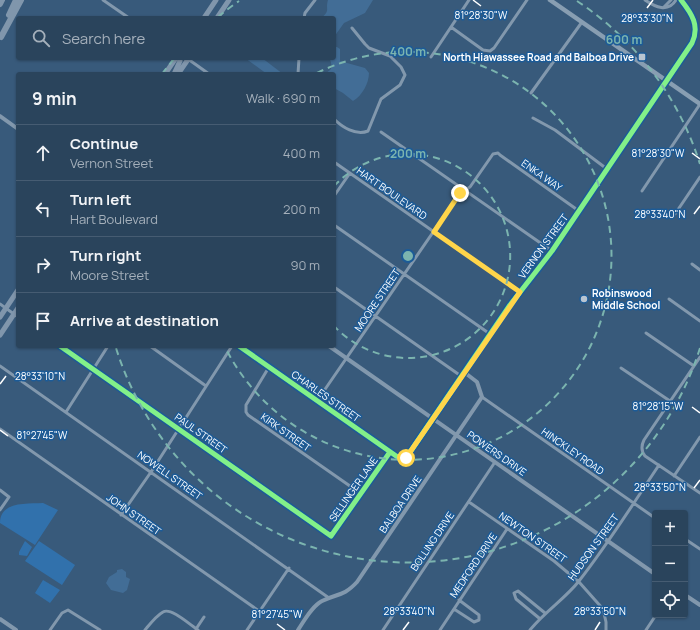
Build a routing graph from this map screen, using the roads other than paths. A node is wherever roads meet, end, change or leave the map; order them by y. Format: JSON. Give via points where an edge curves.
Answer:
{"nodes":[{"id":1,"x":2,"y":0,"type":"edge"},
{"id":2,"x":16,"y":0,"type":"edge"},
{"id":3,"x":21,"y":0,"type":"edge"},
{"id":4,"x":103,"y":0,"type":"edge"},
{"id":5,"x":216,"y":0,"type":"edge"},
{"id":6,"x":229,"y":0,"type":"edge"},
{"id":7,"x":315,"y":0,"type":"edge"},
{"id":8,"x":469,"y":0,"type":"edge"},
{"id":9,"x":527,"y":0,"type":"edge"},
{"id":10,"x":550,"y":0,"type":"edge"},
{"id":11,"x":645,"y":0,"type":"edge"},
{"id":12,"x":671,"y":0,"type":"edge"},
{"id":13,"x":676,"y":0,"type":"edge"},
{"id":14,"x":681,"y":0,"type":"edge"},
{"id":15,"x":0,"y":4,"type":"edge"},
{"id":16,"x":664,"y":8,"type":"junction"},
{"id":17,"x":126,"y":16,"type":"edge"},
{"id":18,"x":205,"y":16,"type":"edge"},
{"id":19,"x":217,"y":16,"type":"edge"},
{"id":20,"x":305,"y":16,"type":"edge"},
{"id":21,"x":582,"y":22,"type":"junction"},
{"id":22,"x":451,"y":27,"type":"junction"},
{"id":23,"x":352,"y":28,"type":"dead end"},
{"id":24,"x":0,"y":38,"type":"edge"},
{"id":25,"x":431,"y":57,"type":"dead end"},
{"id":26,"x":175,"y":60,"type":"edge"},
{"id":27,"x":180,"y":60,"type":"edge"},
{"id":28,"x":187,"y":60,"type":"edge"},
{"id":29,"x":191,"y":60,"type":"edge"},
{"id":30,"x":299,"y":60,"type":"edge"},
{"id":31,"x":166,"y":72,"type":"edge"},
{"id":32,"x":175,"y":72,"type":"edge"},
{"id":33,"x":179,"y":72,"type":"edge"},
{"id":34,"x":206,"y":72,"type":"edge"},
{"id":35,"x":298,"y":72,"type":"edge"},
{"id":36,"x":666,"y":80,"type":"junction"},
{"id":37,"x":532,"y":93,"type":"dead end"},
{"id":38,"x":700,"y":104,"type":"edge"},
{"id":39,"x":0,"y":116,"type":"edge"},
{"id":40,"x":533,"y":118,"type":"dead end"},
{"id":41,"x":336,"y":121,"type":"edge"},
{"id":42,"x":16,"y":128,"type":"edge"},
{"id":43,"x":381,"y":132,"type":"dead end"},
{"id":44,"x":495,"y":153,"type":"joint"},
{"id":45,"x":336,"y":163,"type":"edge"},
{"id":46,"x":607,"y":169,"type":"junction"},
{"id":47,"x":350,"y":173,"type":"junction"},
{"id":48,"x":700,"y":178,"type":"edge"},
{"id":49,"x":464,"y":190,"type":"junction"},
{"id":50,"x":642,"y":191,"type":"dead end"},
{"id":51,"x":336,"y":193,"type":"edge"},
{"id":52,"x":579,"y":211,"type":"junction"},
{"id":53,"x":675,"y":214,"type":"dead end"},
{"id":54,"x":336,"y":226,"type":"edge"},
{"id":55,"x":434,"y":232,"type":"junction"},
{"id":56,"x":552,"y":251,"type":"junction"},
{"id":57,"x":692,"y":264,"type":"dead end"},
{"id":58,"x":700,"y":270,"type":"edge"},
{"id":59,"x":405,"y":274,"type":"junction"},
{"id":60,"x":336,"y":288,"type":"edge"},
{"id":61,"x":520,"y":292,"type":"junction"},
{"id":62,"x":16,"y":293,"type":"edge"},
{"id":63,"x":669,"y":299,"type":"dead end"},
{"id":64,"x":0,"y":304,"type":"edge"},
{"id":65,"x":6,"y":308,"type":"junction"},
{"id":66,"x":16,"y":315,"type":"edge"},
{"id":67,"x":376,"y":316,"type":"junction"},
{"id":68,"x":0,"y":317,"type":"edge"},
{"id":69,"x":700,"y":321,"type":"edge"},
{"id":70,"x":646,"y":333,"type":"dead end"},
{"id":71,"x":490,"y":334,"type":"junction"},
{"id":72,"x":0,"y":335,"type":"edge"},
{"id":73,"x":63,"y":348,"type":"edge"},
{"id":74,"x":107,"y":348,"type":"edge"},
{"id":75,"x":153,"y":348,"type":"edge"},
{"id":76,"x":231,"y":348,"type":"edge"},
{"id":77,"x":242,"y":348,"type":"edge"},
{"id":78,"x":332,"y":348,"type":"edge"},
{"id":79,"x":700,"y":357,"type":"edge"},
{"id":80,"x":347,"y":358,"type":"junction"},
{"id":81,"x":0,"y":366,"type":"edge"},
{"id":82,"x":694,"y":366,"type":"junction"},
{"id":83,"x":270,"y":367,"type":"junction"},
{"id":84,"x":621,"y":368,"type":"dead end"},
{"id":85,"x":93,"y":369,"type":"junction"},
{"id":86,"x":463,"y":374,"type":"junction"},
{"id":87,"x":206,"y":386,"type":"junction"},
{"id":88,"x":482,"y":398,"type":"junction"},
{"id":89,"x":317,"y":401,"type":"junction"},
{"id":90,"x":670,"y":401,"type":"junction"},
{"id":91,"x":66,"y":412,"type":"junction"},
{"id":92,"x":433,"y":418,"type":"junction"},
{"id":93,"x":0,"y":429,"type":"edge"},
{"id":94,"x":179,"y":429,"type":"junction"},
{"id":95,"x":457,"y":435,"type":"junction"},
{"id":96,"x":700,"y":437,"type":"edge"},
{"id":97,"x":390,"y":452,"type":"junction"},
{"id":98,"x":404,"y":459,"type":"joint"},
{"id":99,"x":495,"y":462,"type":"junction"},
{"id":100,"x":659,"y":465,"type":"junction"},
{"id":101,"x":151,"y":472,"type":"junction"},
{"id":102,"x":674,"y":476,"type":"junction"},
{"id":103,"x":0,"y":490,"type":"edge"},
{"id":104,"x":360,"y":494,"type":"junction"},
{"id":105,"x":700,"y":494,"type":"edge"},
{"id":106,"x":469,"y":502,"type":"junction"},
{"id":107,"x":634,"y":503,"type":"junction"},
{"id":108,"x":0,"y":510,"type":"edge"},
{"id":109,"x":121,"y":515,"type":"junction"},
{"id":110,"x":652,"y":516,"type":"edge"},
{"id":111,"x":507,"y":529,"type":"junction"},
{"id":112,"x":331,"y":536,"type":"joint"},
{"id":113,"x":608,"y":541,"type":"junction"},
{"id":114,"x":688,"y":541,"type":"edge"},
{"id":115,"x":700,"y":549,"type":"edge"},
{"id":116,"x":289,"y":568,"type":"junction"},
{"id":117,"x":652,"y":572,"type":"edge"},
{"id":118,"x":579,"y":582,"type":"junction"},
{"id":119,"x":688,"y":597,"type":"edge"},
{"id":120,"x":330,"y":598,"type":"junction"},
{"id":121,"x":459,"y":600,"type":"junction"},
{"id":122,"x":700,"y":605,"type":"edge"},
{"id":123,"x":454,"y":609,"type":"junction"},
{"id":124,"x":259,"y":611,"type":"junction"},
{"id":125,"x":545,"y":612,"type":"junction"},
{"id":126,"x":204,"y":617,"type":"dead end"},
{"id":127,"x":539,"y":618,"type":"junction"},
{"id":128,"x":654,"y":618,"type":"edge"},
{"id":129,"x":0,"y":619,"type":"edge"},
{"id":130,"x":197,"y":629,"type":"edge"},
{"id":131,"x":16,"y":630,"type":"edge"},
{"id":132,"x":50,"y":630,"type":"edge"},
{"id":133,"x":100,"y":630,"type":"edge"},
{"id":134,"x":145,"y":630,"type":"edge"},
{"id":135,"x":247,"y":630,"type":"edge"},
{"id":136,"x":298,"y":630,"type":"edge"},
{"id":137,"x":383,"y":630,"type":"edge"},
{"id":138,"x":440,"y":630,"type":"edge"},
{"id":139,"x":530,"y":630,"type":"edge"},
{"id":140,"x":606,"y":630,"type":"edge"},
{"id":141,"x":646,"y":630,"type":"edge"}],
"edges":[{"from":1,"to":15,"type":"highway"},
{"from":2,"to":24,"type":"highway"},
{"from":3,"to":24,"type":"highway"},
{"from":4,"to":17,"type":"street"},
{"from":5,"to":18,"type":"highway"},
{"from":6,"to":19,"type":"highway"},
{"from":7,"to":20,"type":"street"},
{"from":8,"to":22,"type":"street"},
{"from":9,"to":22,"type":"street","via":[[490,51],[483,50]]},
{"from":10,"to":21,"type":"main road"},
{"from":11,"to":16,"type":"street"},
{"from":12,"to":16,"type":"street"},
{"from":13,"to":16,"type":"street"},
{"from":14,"to":36,"type":"street","via":[[693,18],[695,34],[688,50]]},
{"from":21,"to":36,"type":"main road"},
{"from":21,"to":37,"type":"street"},
{"from":22,"to":25,"type":"street"},
{"from":23,"to":41,"type":"street","via":[[369,48],[390,56],[405,75],[400,85],[381,99],[368,131],[359,132],[342,127]]},
{"from":26,"to":31,"type":"highway"},
{"from":27,"to":32,"type":"highway"},
{"from":28,"to":33,"type":"highway"},
{"from":29,"to":34,"type":"street"},
{"from":30,"to":35,"type":"street"},
{"from":36,"to":38,"type":"main road"},
{"from":36,"to":46,"type":"street","name":"VERNON STREET"},
{"from":38,"to":50,"type":"street"},
{"from":39,"to":42,"type":"street"},
{"from":40,"to":46,"type":"street","via":[[555,130]]},
{"from":43,"to":49,"type":"street"},
{"from":44,"to":49,"type":"street","name":"MOORE STREET","via":[[470,187]]},
{"from":44,"to":52,"type":"street","name":"ENKA WAY"},
{"from":45,"to":47,"type":"street","name":"HART BOULEVARD"},
{"from":46,"to":52,"type":"street","name":"VERNON STREET"},
{"from":47,"to":51,"type":"street"},
{"from":47,"to":55,"type":"street","name":"HART BOULEVARD"},
{"from":48,"to":53,"type":"street"},
{"from":49,"to":55,"type":"street","name":"MOORE STREET"},
{"from":49,"to":56,"type":"street"},
{"from":52,"to":56,"type":"street","name":"VERNON STREET"},
{"from":54,"to":59,"type":"street"},
{"from":55,"to":59,"type":"street","name":"MOORE STREET"},
{"from":55,"to":61,"type":"street","name":"HART BOULEVARD"},
{"from":56,"to":61,"type":"street","name":"VERNON STREET"},
{"from":57,"to":58,"type":"street"},
{"from":59,"to":67,"type":"street","name":"MOORE STREET"},
{"from":59,"to":71,"type":"street"},
{"from":60,"to":67,"type":"street"},
{"from":61,"to":71,"type":"street","name":"VERNON STREET"},
{"from":62,"to":65,"type":"highway"},
{"from":63,"to":69,"type":"street"},
{"from":64,"to":65,"type":"street"},
{"from":65,"to":66,"type":"street"},
{"from":65,"to":68,"type":"highway"},
{"from":66,"to":72,"type":"highway"},
{"from":67,"to":80,"type":"street","name":"MOORE STREET"},
{"from":67,"to":86,"type":"street"},
{"from":70,"to":82,"type":"street"},
{"from":71,"to":86,"type":"street","name":"VERNON STREET"},
{"from":73,"to":85,"type":"street","name":"PAUL STREET"},
{"from":74,"to":85,"type":"street"},
{"from":75,"to":87,"type":"street"},
{"from":76,"to":87,"type":"street"},
{"from":77,"to":83,"type":"street","name":"CHARLES STREET"},
{"from":78,"to":80,"type":"street","name":"POWERS DRIVE"},
{"from":79,"to":82,"type":"street"},
{"from":80,"to":89,"type":"street","name":"MOORE STREET"},
{"from":80,"to":92,"type":"street","name":"POWERS DRIVE"},
{"from":81,"to":91,"type":"street","name":"NOWELL STREET"},
{"from":82,"to":90,"type":"street"},
{"from":83,"to":89,"type":"street","name":"CHARLES STREET"},
{"from":83,"to":104,"type":"street","name":"KIRK STREET","via":[[246,405],[248,415]]},
{"from":84,"to":90,"type":"street"},
{"from":85,"to":91,"type":"street"},
{"from":85,"to":94,"type":"street","name":"PAUL STREET"},
{"from":86,"to":88,"type":"street","via":[[477,382]]},
{"from":86,"to":92,"type":"street","name":"VERNON STREET"},
{"from":87,"to":94,"type":"street"},
{"from":88,"to":95,"type":"street","name":"BALBOA DRIVE"},
{"from":88,"to":107,"type":"street","name":"HINCKLEY ROAD"},
{"from":89,"to":97,"type":"street","name":"CHARLES STREET"},
{"from":90,"to":100,"type":"street","via":[[644,440],[642,449],[645,456]]},
{"from":91,"to":101,"type":"street","name":"NOWELL STREET"},
{"from":92,"to":95,"type":"street","name":"POWERS DRIVE"},
{"from":92,"to":98,"type":"street","name":"VERNON STREET"},
{"from":93,"to":109,"type":"street","name":"JOHN STREET"},
{"from":94,"to":101,"type":"street"},
{"from":94,"to":112,"type":"street","name":"PAUL STREET"},
{"from":95,"to":99,"type":"street","name":"POWERS DRIVE"},
{"from":95,"to":120,"type":"street","name":"BALBOA DRIVE","via":[[357,582],[349,591]]},
{"from":96,"to":102,"type":"street"},
{"from":97,"to":98,"type":"street","name":"CHARLES STREET"},
{"from":97,"to":104,"type":"street","name":"SELLINGER LANE"},
{"from":99,"to":106,"type":"street","name":"BOLLING DRIVE"},
{"from":99,"to":113,"type":"street","name":"POWERS DRIVE"},
{"from":100,"to":102,"type":"street"},
{"from":100,"to":107,"type":"street","name":"HUDSON STREET"},
{"from":101,"to":109,"type":"street"},
{"from":101,"to":116,"type":"street","name":"NOWELL STREET"},
{"from":102,"to":105,"type":"street"},
{"from":103,"to":108,"type":"street","via":[[9,497]]},
{"from":104,"to":112,"type":"street","name":"SELLINGER LANE"},
{"from":106,"to":111,"type":"street","name":"NEWTON STREET"},
{"from":106,"to":137,"type":"street","name":"BOLLING DRIVE"},
{"from":107,"to":110,"type":"street","name":"HINCKLEY ROAD"},
{"from":107,"to":113,"type":"street","name":"HUDSON STREET"},
{"from":109,"to":124,"type":"street","name":"JOHN STREET"},
{"from":111,"to":118,"type":"street","name":"NEWTON STREET","via":[[554,561]]},
{"from":111,"to":121,"type":"street","name":"MEDFORD DRIVE"},
{"from":113,"to":117,"type":"street","name":"POWERS DRIVE"},
{"from":113,"to":118,"type":"street","name":"HUDSON STREET"},
{"from":114,"to":115,"type":"street"},
{"from":116,"to":120,"type":"street","name":"NOWELL STREET"},
{"from":116,"to":124,"type":"street"},
{"from":118,"to":125,"type":"street","name":"HUDSON STREET"},
{"from":118,"to":140,"type":"street","name":"NEWTON STREET","via":[[603,609]]},
{"from":119,"to":122,"type":"street"},
{"from":120,"to":136,"type":"street","name":"BALBOA DRIVE","via":[[320,601]]},
{"from":121,"to":123,"type":"street","name":"MEDFORD DRIVE"},
{"from":121,"to":123,"type":"street","via":[[479,615],[479,620],[474,622]]},
{"from":123,"to":138,"type":"street","name":"MEDFORD DRIVE"},
{"from":124,"to":135,"type":"street"},
{"from":125,"to":127,"type":"street","name":"HUDSON STREET"},
{"from":125,"to":127,"type":"street","via":[[518,591],[514,593],[516,599]]},
{"from":126,"to":130,"type":"street"},
{"from":127,"to":139,"type":"street","name":"HUDSON STREET"},
{"from":128,"to":141,"type":"street"},
{"from":129,"to":131,"type":"street"},
{"from":130,"to":134,"type":"street","via":[[167,610]]},
{"from":132,"to":133,"type":"street","via":[[61,614],[71,611]]}]}
